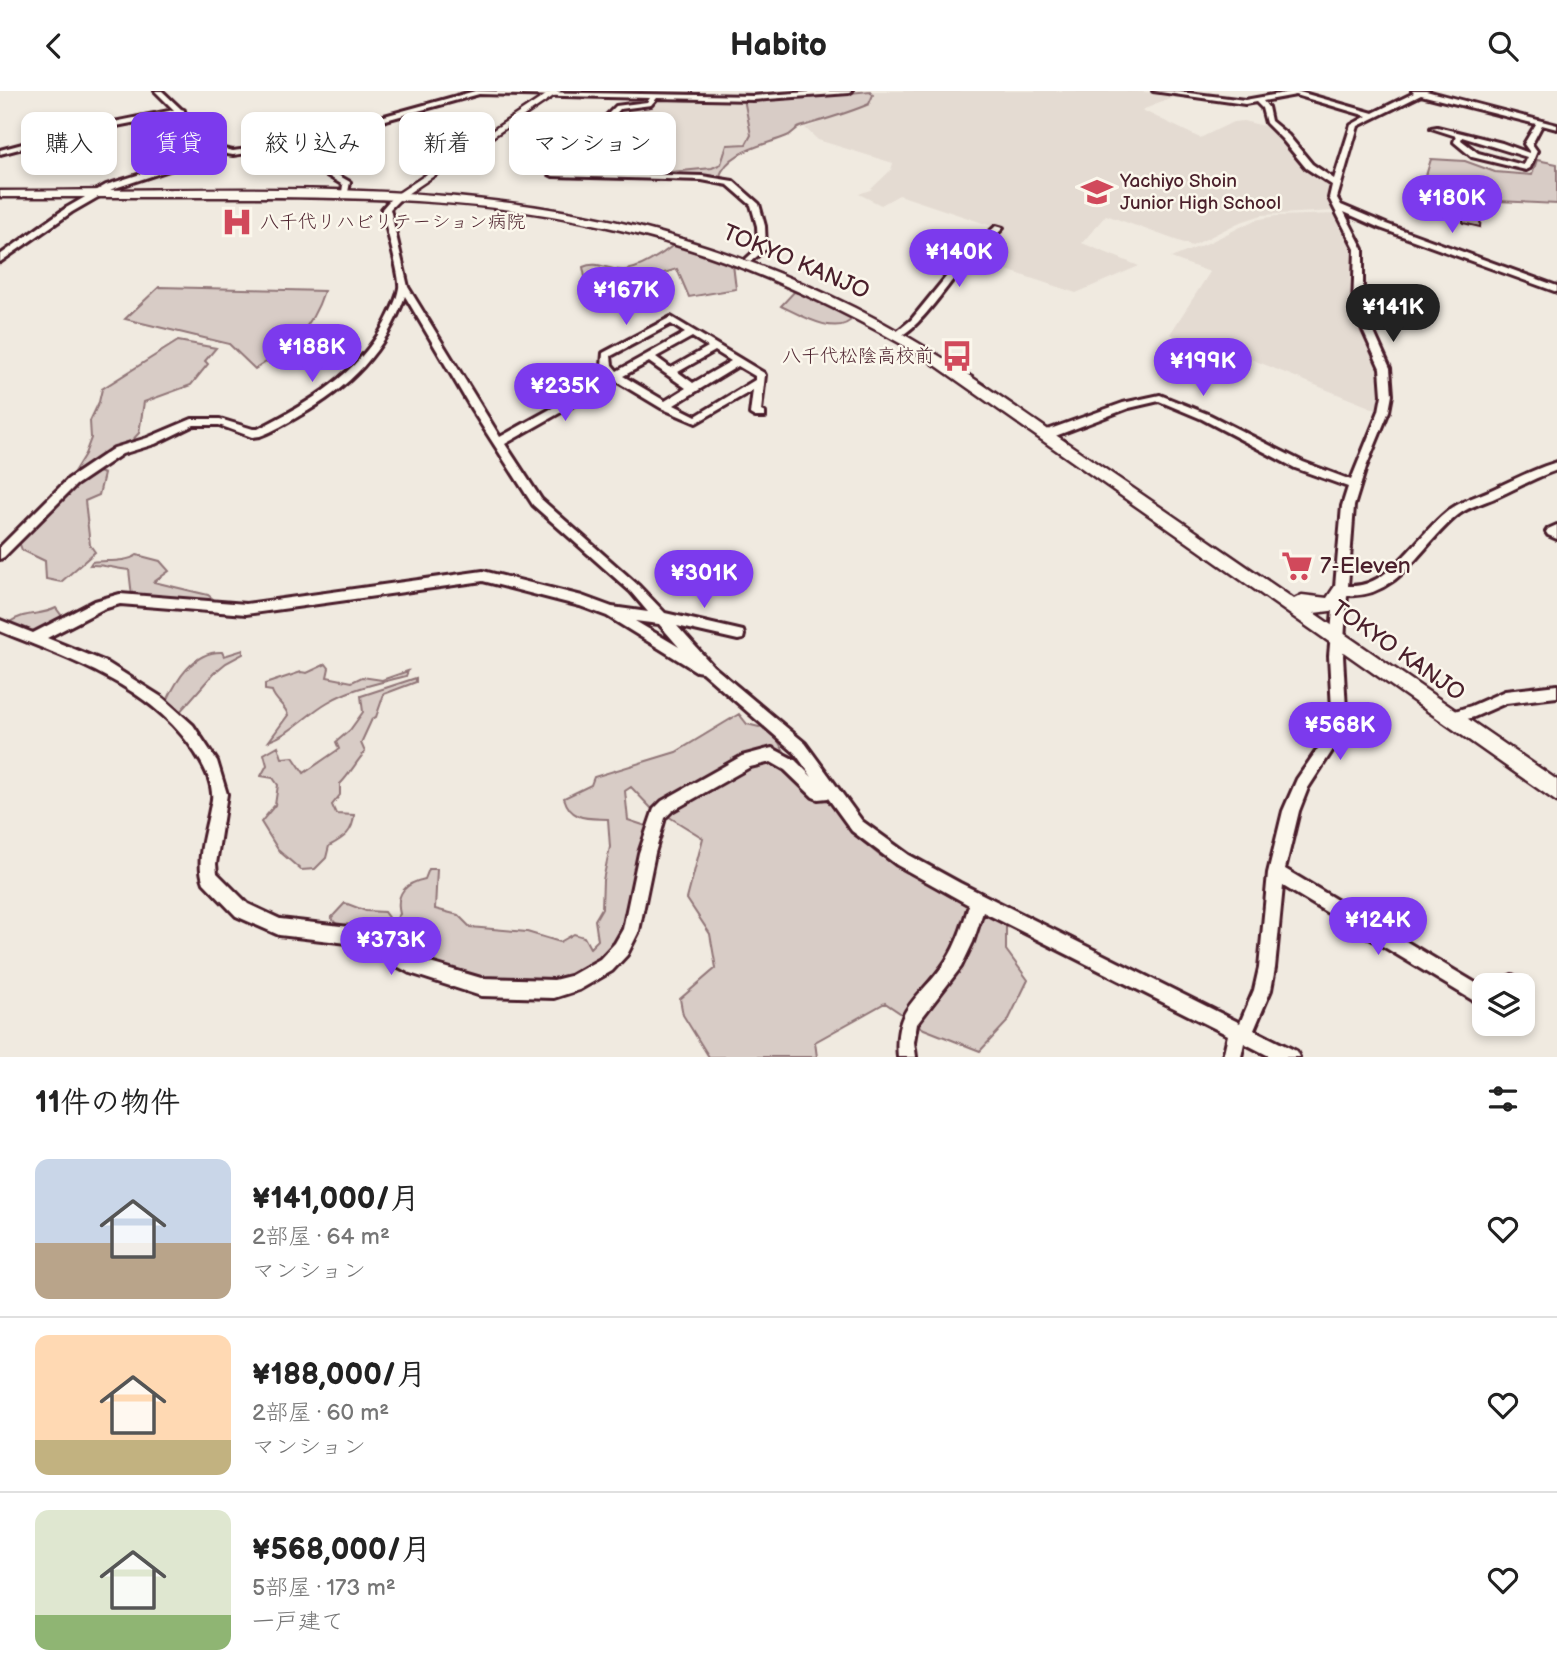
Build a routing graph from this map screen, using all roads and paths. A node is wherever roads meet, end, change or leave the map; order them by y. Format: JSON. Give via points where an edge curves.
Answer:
{"nodes":[{"id":1,"x":158,"y":91,"type":"edge"},
{"id":2,"x":849,"y":91,"type":"edge"},
{"id":3,"x":1157,"y":91,"type":"edge"},
{"id":4,"x":1419,"y":91,"type":"edge"},
{"id":5,"x":1466,"y":91,"type":"edge"},
{"id":6,"x":555,"y":92,"type":"edge"},
{"id":7,"x":655,"y":96,"type":"junction"},
{"id":8,"x":1259,"y":101,"type":"junction"},
{"id":9,"x":1461,"y":102,"type":"junction"},
{"id":10,"x":182,"y":111,"type":"joint"},
{"id":11,"x":613,"y":112,"type":"edge"},
{"id":12,"x":1371,"y":115,"type":"junction"},
{"id":13,"x":385,"y":118,"type":"edge"},
{"id":14,"x":1540,"y":122,"type":"junction"},
{"id":15,"x":1557,"y":127,"type":"edge"},
{"id":16,"x":1435,"y":128,"type":"dead end"},
{"id":17,"x":1460,"y":135,"type":"junction"},
{"id":18,"x":0,"y":152,"type":"edge"},
{"id":19,"x":1530,"y":156,"type":"junction"},
{"id":20,"x":150,"y":175,"type":"edge"},
{"id":21,"x":332,"y":175,"type":"edge"},
{"id":22,"x":594,"y":175,"type":"edge"},
{"id":23,"x":1336,"y":184,"type":"junction"},
{"id":24,"x":345,"y":190,"type":"junction"},
{"id":25,"x":0,"y":192,"type":"edge"},
{"id":26,"x":99,"y":192,"type":"junction"},
{"id":27,"x":401,"y":194,"type":"junction"},
{"id":28,"x":1336,"y":205,"type":"junction"},
{"id":29,"x":999,"y":228,"type":"dead end"},
{"id":30,"x":0,"y":259,"type":"edge"},
{"id":31,"x":750,"y":259,"type":"junction"},
{"id":32,"x":404,"y":287,"type":"junction"},
{"id":33,"x":1557,"y":289,"type":"edge"},
{"id":34,"x":692,"y":333,"type":"junction"},
{"id":35,"x":901,"y":333,"type":"junction"},
{"id":36,"x":715,"y":347,"type":"junction"},
{"id":37,"x":649,"y":357,"type":"junction"},
{"id":38,"x":738,"y":361,"type":"junction"},
{"id":39,"x":671,"y":372,"type":"junction"},
{"id":40,"x":617,"y":376,"type":"junction"},
{"id":41,"x":759,"y":382,"type":"junction"},
{"id":42,"x":694,"y":388,"type":"junction"},
{"id":43,"x":666,"y":406,"type":"junction"},
{"id":44,"x":761,"y":415,"type":"dead end"},
{"id":45,"x":1051,"y":433,"type":"junction"},
{"id":46,"x":498,"y":443,"type":"junction"},
{"id":47,"x":1557,"y":466,"type":"edge"},
{"id":48,"x":1353,"y":485,"type":"junction"},
{"id":49,"x":1557,"y":529,"type":"edge"},
{"id":50,"x":1557,"y":535,"type":"edge"},
{"id":51,"x":0,"y":554,"type":"edge"},
{"id":52,"x":1341,"y":590,"type":"junction"},
{"id":53,"x":1302,"y":602,"type":"junction"},
{"id":54,"x":610,"y":611,"type":"junction"},
{"id":55,"x":664,"y":619,"type":"junction"},
{"id":56,"x":0,"y":625,"type":"edge"},
{"id":57,"x":1338,"y":633,"type":"junction"},
{"id":58,"x":738,"y":635,"type":"dead end"},
{"id":59,"x":35,"y":638,"type":"junction"},
{"id":60,"x":708,"y":670,"type":"junction"},
{"id":61,"x":1557,"y":691,"type":"edge"},
{"id":62,"x":1456,"y":715,"type":"junction"},
{"id":63,"x":1557,"y":779,"type":"edge"},
{"id":64,"x":830,"y":791,"type":"junction"},
{"id":65,"x":1557,"y":792,"type":"edge"},
{"id":66,"x":1276,"y":873,"type":"junction"},
{"id":67,"x":978,"y":901,"type":"junction"},
{"id":68,"x":1472,"y":991,"type":"edge"},
{"id":69,"x":1241,"y":1032,"type":"junction"},
{"id":70,"x":907,"y":1057,"type":"edge"},
{"id":71,"x":1233,"y":1057,"type":"edge"},
{"id":72,"x":1290,"y":1057,"type":"edge"}],
"edges":[{"from":1,"to":10,"type":"street"},
{"from":2,"to":7,"type":"street","via":[[774,97]]},
{"from":3,"to":8,"type":"street"},
{"from":4,"to":9,"type":"street"},
{"from":4,"to":12,"type":"street"},
{"from":5,"to":9,"type":"street"},
{"from":6,"to":7,"type":"street"},
{"from":6,"to":13,"type":"street","via":[[479,92]]},
{"from":6,"to":27,"type":"main road"},
{"from":7,"to":11,"type":"street","via":[[649,104],[618,107]]},
{"from":8,"to":12,"type":"street","via":[[1296,93]]},
{"from":8,"to":23,"type":"street","via":[[1268,122],[1309,166]]},
{"from":9,"to":14,"type":"street"},
{"from":10,"to":18,"type":"street"},
{"from":12,"to":23,"type":"street","via":[[1352,130]]},
{"from":14,"to":15,"type":"street"},
{"from":14,"to":19,"type":"street","via":[[1528,145],[1533,151]]},
{"from":16,"to":17,"type":"street"},
{"from":17,"to":19,"type":"street"},
{"from":17,"to":19,"type":"street","via":[[1458,140],[1475,155],[1526,168]]},
{"from":20,"to":26,"type":"street"},
{"from":21,"to":24,"type":"street","via":[[347,184]]},
{"from":22,"to":31,"type":"street","via":[[730,183],[755,204],[761,226],[762,249]]},
{"from":23,"to":28,"type":"street"},
{"from":24,"to":26,"type":"highway","name":"TOKYO KANJO"},
{"from":24,"to":27,"type":"highway","name":"TOKYO KANJO"},
{"from":25,"to":26,"type":"highway","name":"TOKYO KANJO"},
{"from":26,"to":27,"type":"highway","name":"TOKYO KANJO"},
{"from":26,"to":30,"type":"street"},
{"from":27,"to":31,"type":"highway","name":"TOKYO KANJO","via":[[481,198],[586,213]]},
{"from":27,"to":32,"type":"street","via":[[388,204],[386,213]]},
{"from":27,"to":35,"type":"highway","name":"TOKYO KANJO","via":[[548,211],[659,236],[792,282]]},
{"from":28,"to":33,"type":"street"},
{"from":28,"to":48,"type":"street","via":[[1359,249],[1358,309],[1379,350],[1388,382],[1384,411]]},
{"from":29,"to":35,"type":"street","via":[[967,257]]},
{"from":31,"to":35,"type":"highway","name":"TOKYO KANJO","via":[[849,302]]},
{"from":32,"to":46,"type":"street"},
{"from":32,"to":51,"type":"street","via":[[387,332],[363,366],[342,384],[260,432],[220,422],[192,422],[118,451],[72,482]]},
{"from":34,"to":36,"type":"street"},
{"from":34,"to":37,"type":"street"},
{"from":34,"to":40,"type":"street","via":[[671,320],[606,355],[607,366]]},
{"from":35,"to":45,"type":"highway","name":"TOKYO KANJO"},
{"from":36,"to":38,"type":"street"},
{"from":36,"to":39,"type":"street"},
{"from":37,"to":39,"type":"street"},
{"from":37,"to":40,"type":"street"},
{"from":38,"to":41,"type":"street","via":[[760,375]]},
{"from":38,"to":42,"type":"street"},
{"from":39,"to":42,"type":"street"},
{"from":40,"to":43,"type":"street"},
{"from":40,"to":46,"type":"street"},
{"from":41,"to":43,"type":"street","via":[[696,420]]},
{"from":41,"to":44,"type":"street","via":[[755,414]]},
{"from":42,"to":43,"type":"street"},
{"from":45,"to":48,"type":"street","via":[[1160,398],[1299,465]]},
{"from":45,"to":53,"type":"highway","name":"TOKYO KANJO"},
{"from":45,"to":57,"type":"highway","name":"TOKYO KANJO"},
{"from":46,"to":55,"type":"street","via":[[537,502]]},
{"from":47,"to":52,"type":"street","via":[[1455,511],[1384,584],[1369,591]]},
{"from":48,"to":52,"type":"street"},
{"from":49,"to":50,"type":"street","via":[[1552,532]]},
{"from":52,"to":53,"type":"highway","via":[[1332,605]]},
{"from":52,"to":57,"type":"street"},
{"from":53,"to":57,"type":"highway","name":"TOKYO KANJO"},
{"from":54,"to":55,"type":"street"},
{"from":54,"to":59,"type":"street","via":[[494,577],[471,576],[246,609],[120,599]]},
{"from":54,"to":60,"type":"street"},
{"from":55,"to":58,"type":"street"},
{"from":55,"to":60,"type":"street"},
{"from":56,"to":59,"type":"street"},
{"from":57,"to":62,"type":"highway","name":"TOKYO KANJO"},
{"from":57,"to":66,"type":"street","via":[[1340,728],[1297,796]]},
{"from":59,"to":64,"type":"street","via":[[102,666],[158,702],[188,729],[212,766],[220,794],[208,864],[210,877],[242,910],[279,926],[358,936],[410,965],[481,987],[554,989],[606,965],[631,930],[659,814],[713,779],[747,761],[772,755],[818,792]]},
{"from":60,"to":64,"type":"street","via":[[785,733]]},
{"from":61,"to":62,"type":"street","via":[[1505,697]]},
{"from":62,"to":63,"type":"highway","name":"TOKYO KANJO"},
{"from":62,"to":65,"type":"highway","name":"TOKYO KANJO"},
{"from":64,"to":67,"type":"street","via":[[869,837]]},
{"from":66,"to":68,"type":"street"},
{"from":66,"to":69,"type":"street","via":[[1267,968],[1262,990]]},
{"from":67,"to":69,"type":"street"},
{"from":67,"to":70,"type":"street","via":[[961,952],[911,1013],[904,1037]]},
{"from":69,"to":71,"type":"street"},
{"from":69,"to":72,"type":"street"}]}
